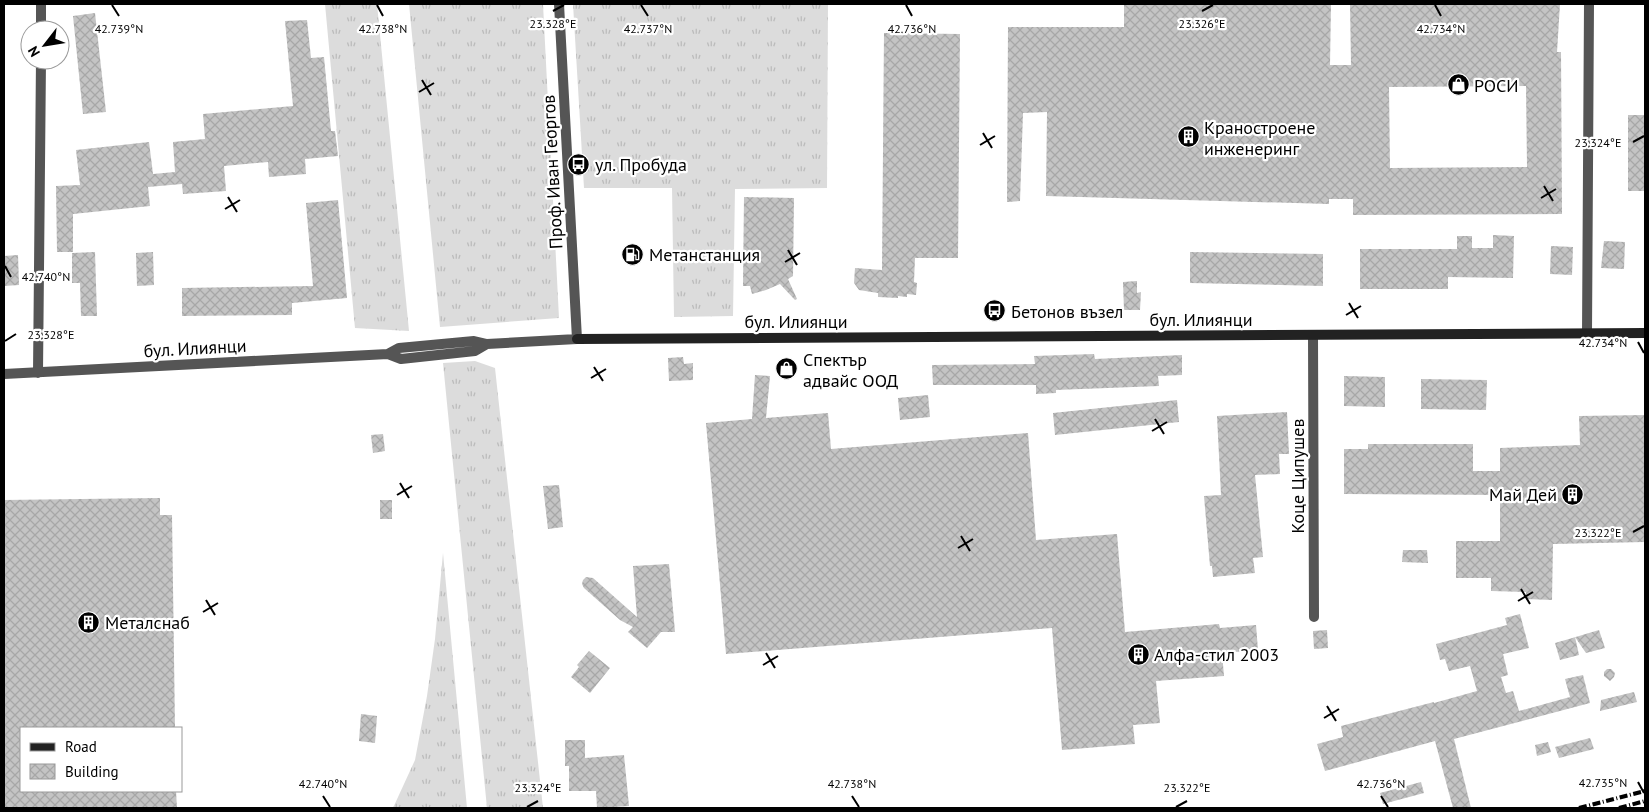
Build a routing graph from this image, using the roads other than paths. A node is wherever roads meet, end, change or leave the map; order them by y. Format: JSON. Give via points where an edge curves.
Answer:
{"nodes":[{"id":1,"x":42,"y":4,"type":"edge"},
{"id":2,"x":559,"y":4,"type":"edge"},
{"id":3,"x":1589,"y":4,"type":"edge"},
{"id":4,"x":41,"y":20,"type":"edge"},
{"id":5,"x":41,"y":70,"type":"edge"},
{"id":6,"x":1645,"y":333,"type":"edge"},
{"id":7,"x":1587,"y":334,"type":"junction"},
{"id":8,"x":1313,"y":335,"type":"junction"},
{"id":9,"x":577,"y":339,"type":"junction"},
{"id":10,"x":38,"y":373,"type":"junction"},
{"id":11,"x":4,"y":374,"type":"edge"},
{"id":12,"x":1314,"y":617,"type":"dead end"}],
"edges":[{"from":1,"to":4,"type":"street"},
{"from":2,"to":9,"type":"street","name":"Проф. Иван Георгов"},
{"from":3,"to":7,"type":"street"},
{"from":5,"to":10,"type":"street"},
{"from":6,"to":7,"type":"street","name":"бул. Илиянци"},
{"from":7,"to":8,"type":"street","name":"бул. Илиянци"},
{"from":8,"to":9,"type":"street","name":"бул. Илиянци"},
{"from":8,"to":12,"type":"street","name":"Коце Ципушев"},
{"from":9,"to":10,"type":"street","name":"бул. Илиянци","via":[[487,344],[474,341],[399,348],[388,354]]},
{"from":10,"to":11,"type":"street","name":"бул. Илиянци"}]}
